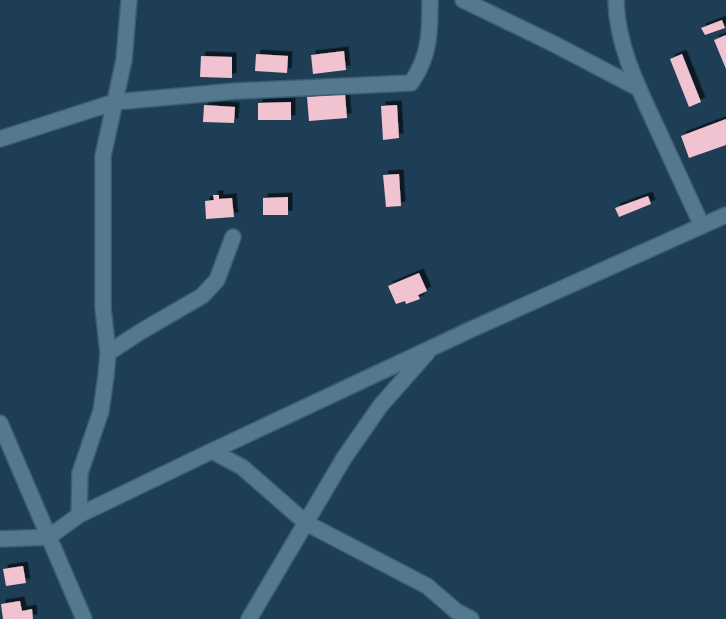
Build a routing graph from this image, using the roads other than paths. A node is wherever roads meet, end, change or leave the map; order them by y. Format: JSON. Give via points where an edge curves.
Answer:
{"nodes":[{"id":1,"x":129,"y":0,"type":"edge"},
{"id":2,"x":430,"y":0,"type":"edge"},
{"id":3,"x":462,"y":0,"type":"edge"},
{"id":4,"x":616,"y":0,"type":"edge"},
{"id":5,"x":638,"y":88,"type":"junction"},
{"id":6,"x":115,"y":102,"type":"junction"},
{"id":7,"x":0,"y":139,"type":"edge"},
{"id":8,"x":726,"y":215,"type":"edge"},
{"id":9,"x":702,"y":226,"type":"junction"},
{"id":10,"x":233,"y":237,"type":"dead end"},
{"id":11,"x":431,"y":348,"type":"junction"},
{"id":12,"x":108,"y":354,"type":"junction"},
{"id":13,"x":0,"y":423,"type":"edge"},
{"id":14,"x":212,"y":451,"type":"junction"},
{"id":15,"x":79,"y":515,"type":"junction"},
{"id":16,"x":306,"y":523,"type":"junction"},
{"id":17,"x":49,"y":537,"type":"junction"},
{"id":18,"x":0,"y":539,"type":"edge"},
{"id":19,"x":84,"y":619,"type":"edge"},
{"id":20,"x":249,"y":619,"type":"edge"},
{"id":21,"x":471,"y":619,"type":"edge"}],
"edges":[{"from":1,"to":6,"type":"street","via":[[124,60]]},
{"from":2,"to":6,"type":"street","via":[[426,56],[411,82],[236,91]]},
{"from":3,"to":5,"type":"street"},
{"from":4,"to":5,"type":"street","via":[[622,45]]},
{"from":5,"to":9,"type":"street"},
{"from":6,"to":7,"type":"street"},
{"from":6,"to":12,"type":"street","via":[[103,156],[103,308]]},
{"from":8,"to":9,"type":"street"},
{"from":9,"to":11,"type":"street"},
{"from":10,"to":12,"type":"street","via":[[217,280],[202,296]]},
{"from":11,"to":14,"type":"street"},
{"from":11,"to":16,"type":"street","via":[[381,405],[344,458]]},
{"from":12,"to":15,"type":"street","via":[[101,410],[80,473]]},
{"from":13,"to":17,"type":"street"},
{"from":14,"to":15,"type":"street"},
{"from":14,"to":16,"type":"street","via":[[242,467]]},
{"from":15,"to":17,"type":"street"},
{"from":16,"to":20,"type":"street"},
{"from":16,"to":21,"type":"street","via":[[427,586],[456,611]]},
{"from":17,"to":18,"type":"street"},
{"from":17,"to":19,"type":"street"}]}
